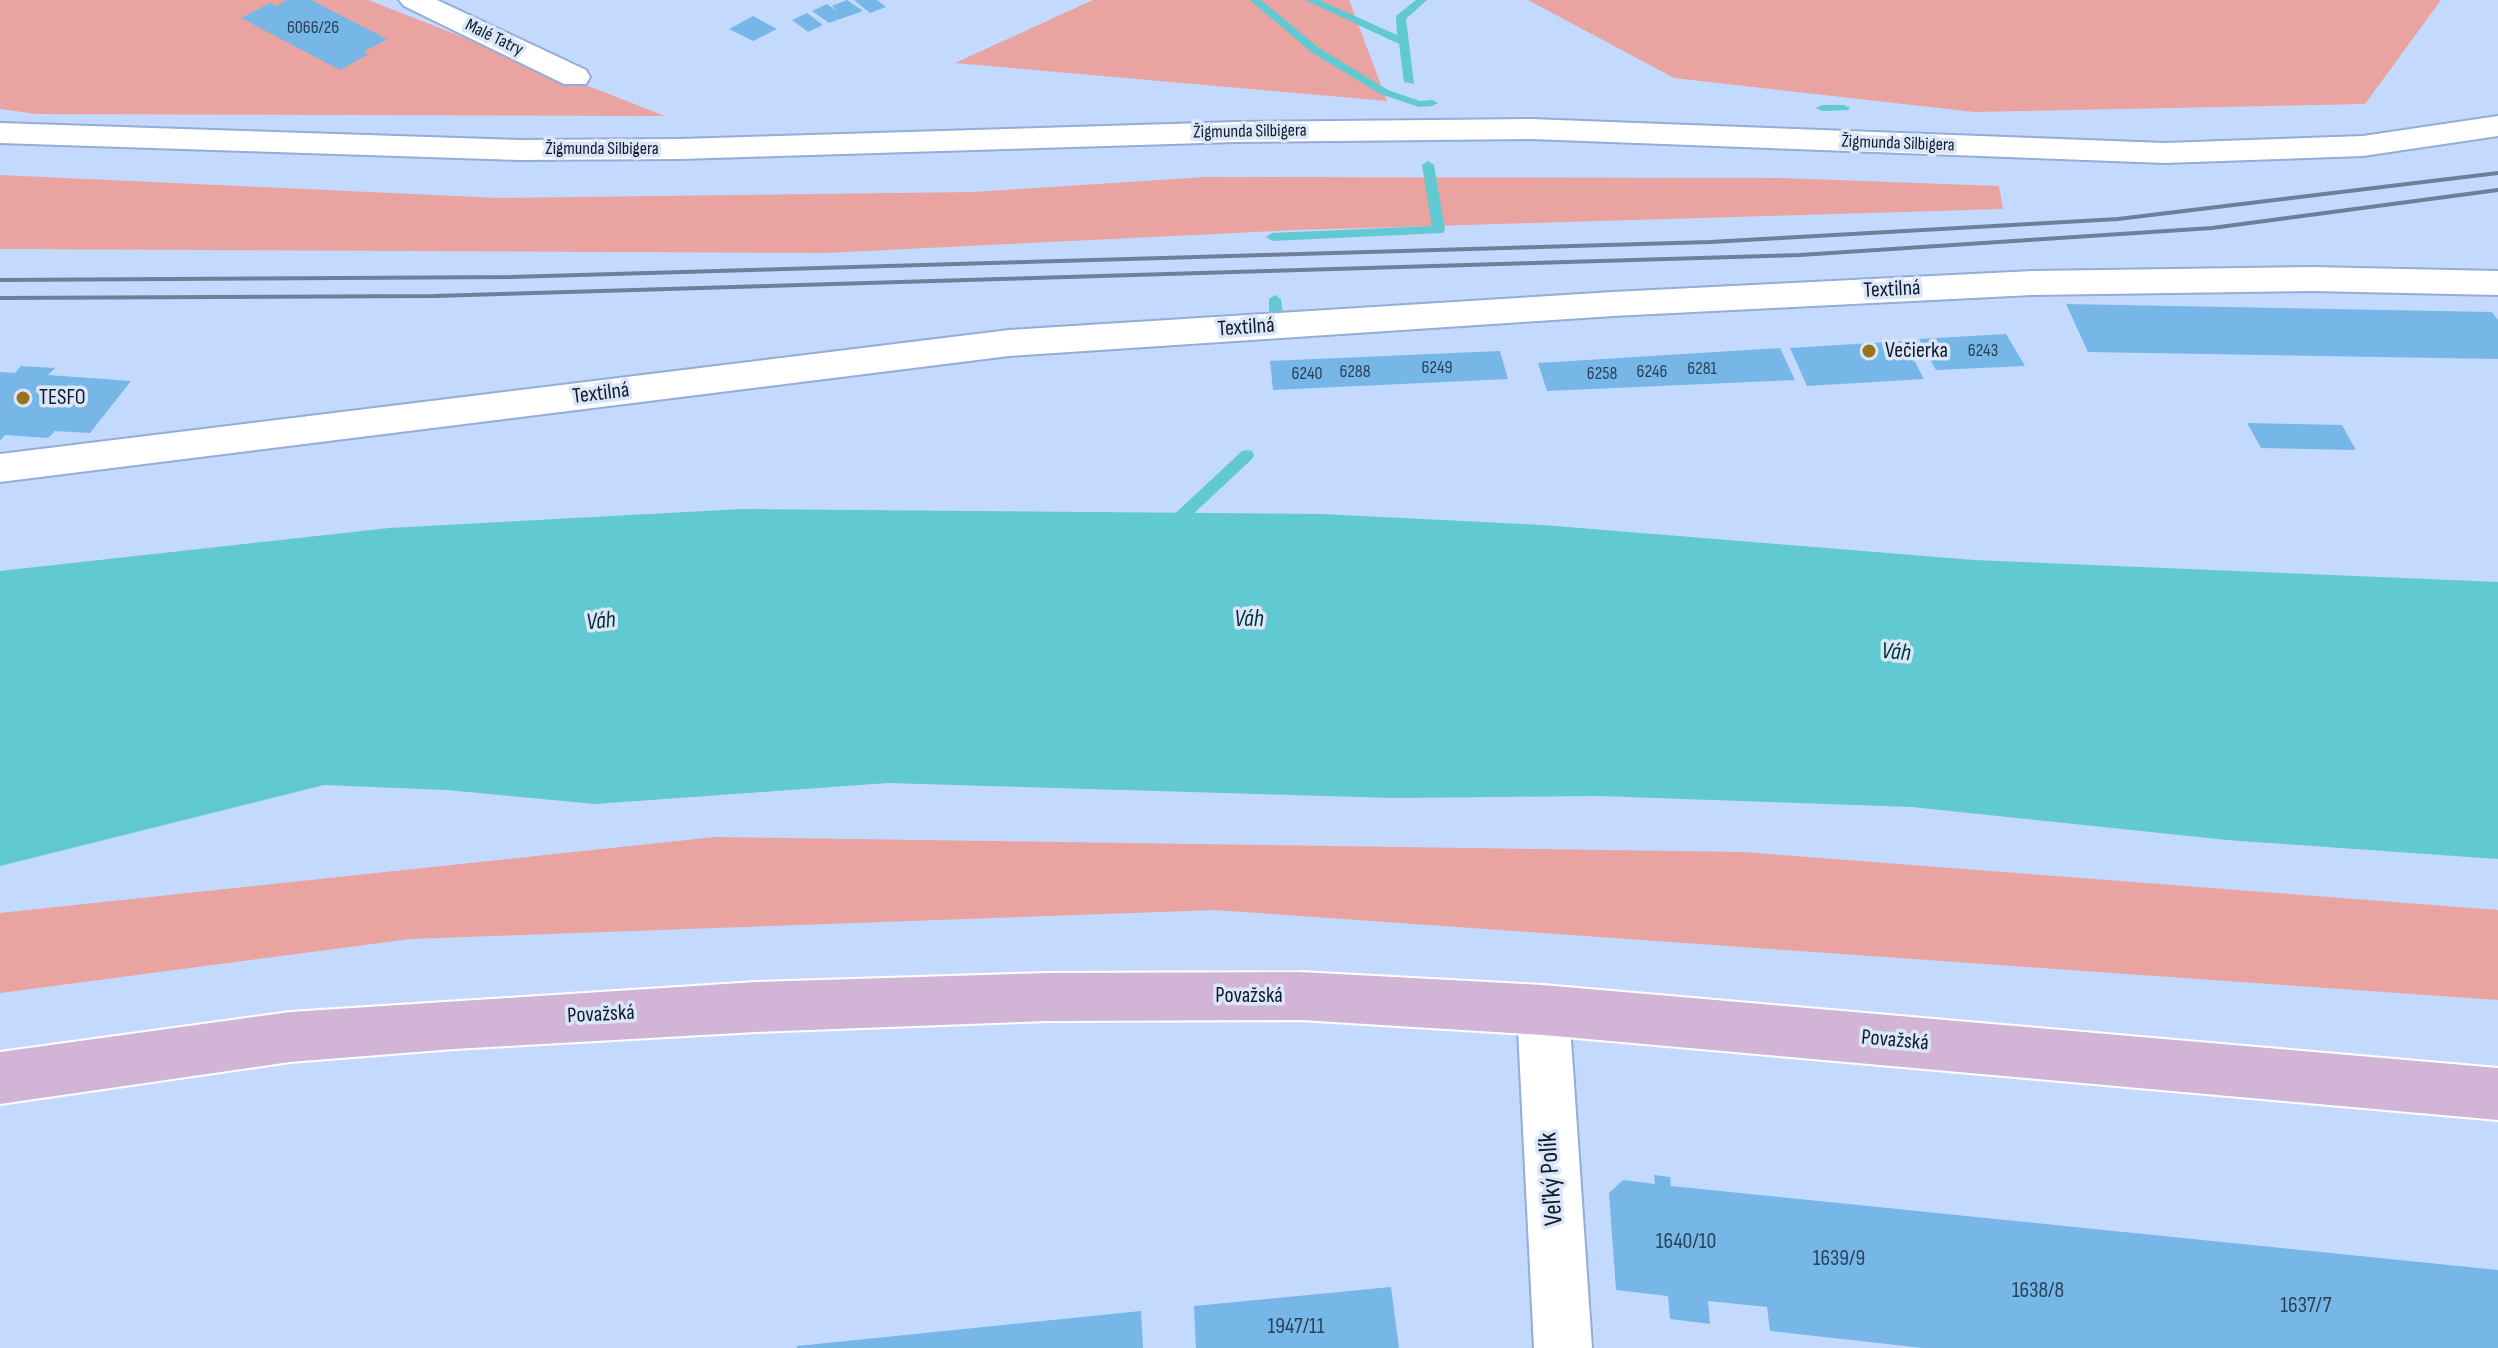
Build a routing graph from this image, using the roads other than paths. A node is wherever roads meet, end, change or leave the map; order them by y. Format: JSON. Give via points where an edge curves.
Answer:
{"nodes":[{"id":1,"x":414,"y":0,"type":"edge"},
{"id":2,"x":575,"y":77,"type":"dead end"},
{"id":3,"x":2498,"y":126,"type":"edge"},
{"id":4,"x":0,"y":133,"type":"edge"},
{"id":5,"x":2498,"y":283,"type":"edge"},
{"id":6,"x":0,"y":468,"type":"edge"},
{"id":7,"x":1543,"y":1010,"type":"junction"},
{"id":8,"x":0,"y":1078,"type":"edge"},
{"id":9,"x":2498,"y":1094,"type":"edge"},
{"id":10,"x":1563,"y":1348,"type":"edge"}],
"edges":[{"from":1,"to":2,"type":"street","name":"Malé Tatry"},
{"from":3,"to":4,"type":"street","name":"Žigmunda Silbigera","via":[[2363,146],[2165,153],[1531,129],[548,150]]},
{"from":5,"to":6,"type":"street","name":"Textilná","via":[[2032,283],[1009,343]]},
{"from":7,"to":8,"type":"main road","name":"Považská","via":[[1301,996],[1048,997],[756,1007],[290,1037]]},
{"from":7,"to":9,"type":"main road","name":"Považská"},
{"from":7,"to":10,"type":"street","name":"Veľký Polík"}]}
